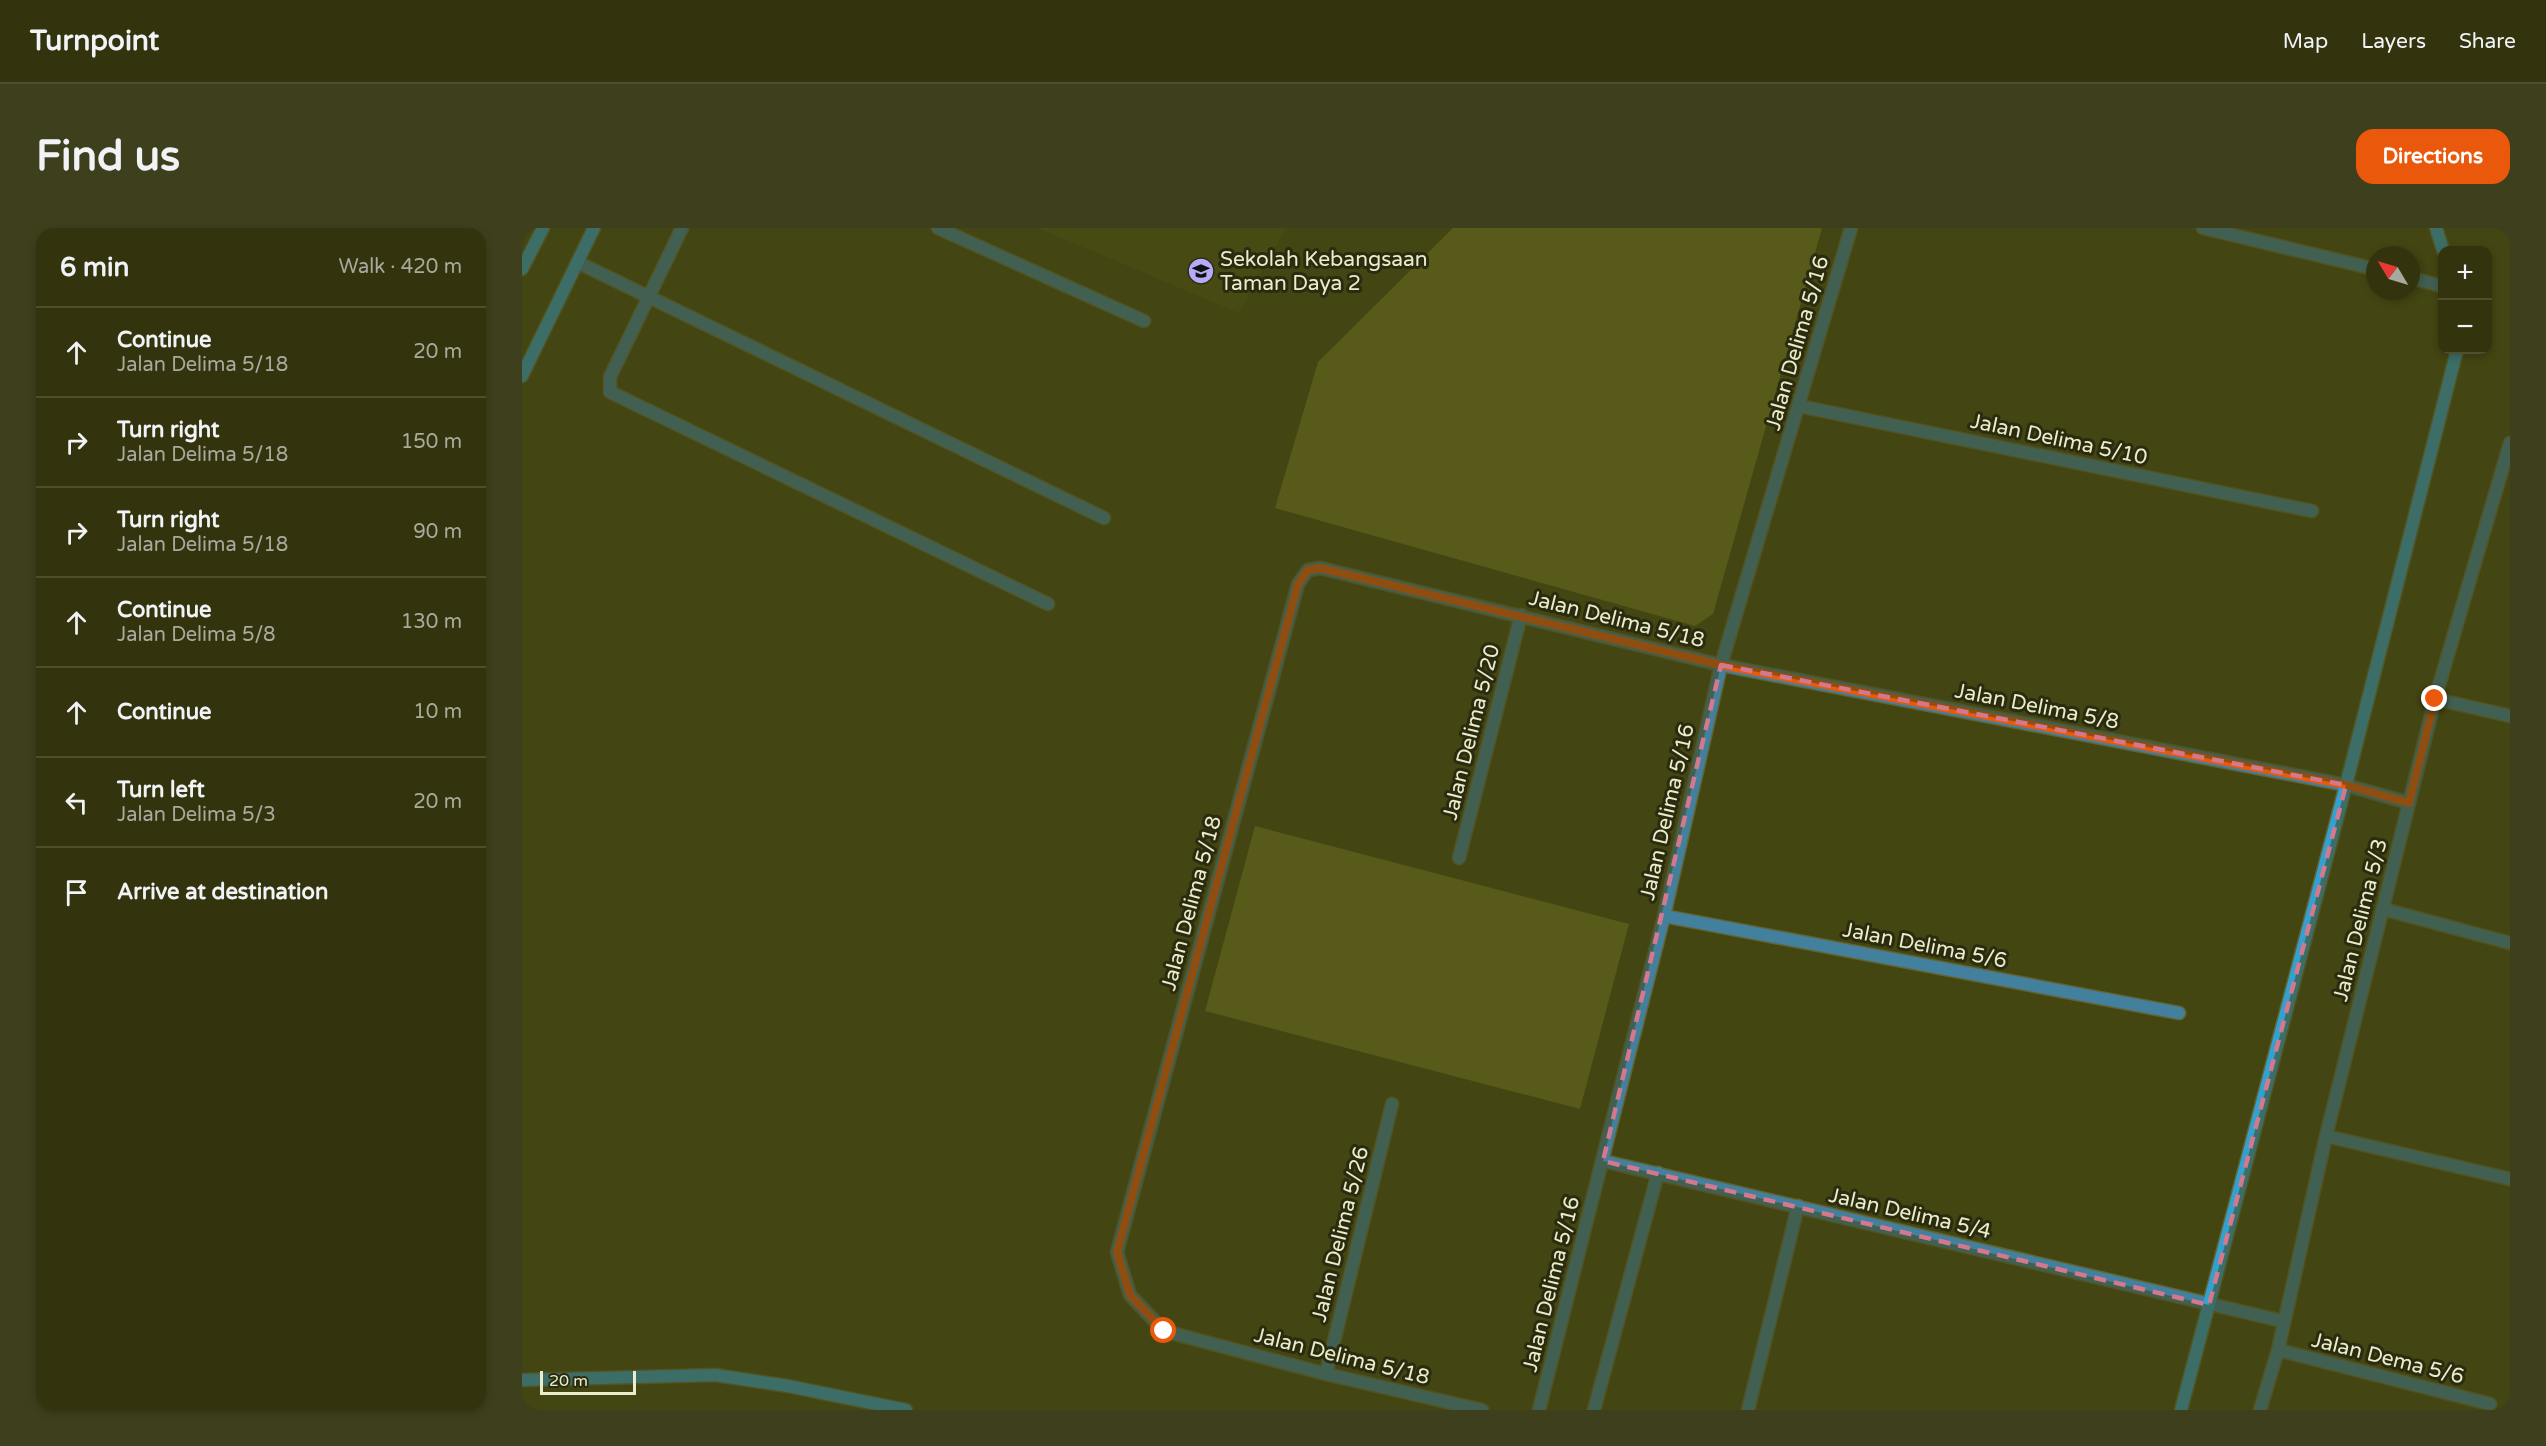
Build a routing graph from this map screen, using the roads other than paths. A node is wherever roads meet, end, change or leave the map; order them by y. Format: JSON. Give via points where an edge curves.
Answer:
{"nodes":[{"id":1,"x":543,"y":228,"type":"edge"},
{"id":2,"x":594,"y":228,"type":"edge"},
{"id":3,"x":682,"y":228,"type":"edge"},
{"id":4,"x":938,"y":228,"type":"edge"},
{"id":5,"x":1851,"y":228,"type":"edge"},
{"id":6,"x":2203,"y":228,"type":"edge"},
{"id":7,"x":2436,"y":228,"type":"edge"},
{"id":8,"x":2442,"y":246,"type":"edge"},
{"id":9,"x":577,"y":262,"type":"junction"},
{"id":10,"x":2366,"y":267,"type":"edge"},
{"id":11,"x":522,"y":269,"type":"edge"},
{"id":12,"x":2420,"y":280,"type":"edge"},
{"id":13,"x":2438,"y":284,"type":"edge"},
{"id":14,"x":649,"y":297,"type":"junction"},
{"id":15,"x":1144,"y":321,"type":"dead end"},
{"id":16,"x":2456,"y":354,"type":"edge"},
{"id":17,"x":522,"y":376,"type":"edge"},
{"id":18,"x":1799,"y":406,"type":"junction"},
{"id":19,"x":2510,"y":443,"type":"edge"},
{"id":20,"x":2506,"y":469,"type":"edge"},
{"id":21,"x":2312,"y":511,"type":"dead end"},
{"id":22,"x":1104,"y":518,"type":"dead end"},
{"id":23,"x":1048,"y":604,"type":"dead end"},
{"id":24,"x":1521,"y":615,"type":"junction"},
{"id":25,"x":1721,"y":665,"type":"junction"},
{"id":26,"x":2435,"y":699,"type":"junction"},
{"id":27,"x":2510,"y":716,"type":"edge"},
{"id":28,"x":2346,"y":785,"type":"junction"},
{"id":29,"x":2409,"y":803,"type":"junction"},
{"id":30,"x":1458,"y":858,"type":"dead end"},
{"id":31,"x":2383,"y":909,"type":"junction"},
{"id":32,"x":1664,"y":916,"type":"junction"},
{"id":33,"x":2510,"y":943,"type":"edge"},
{"id":34,"x":2179,"y":1013,"type":"dead end"},
{"id":35,"x":1392,"y":1104,"type":"dead end"},
{"id":36,"x":2326,"y":1136,"type":"junction"},
{"id":37,"x":1603,"y":1161,"type":"junction"},
{"id":38,"x":1658,"y":1173,"type":"junction"},
{"id":39,"x":2510,"y":1179,"type":"edge"},
{"id":40,"x":1798,"y":1206,"type":"junction"},
{"id":41,"x":2208,"y":1305,"type":"junction"},
{"id":42,"x":2282,"y":1321,"type":"junction"},
{"id":43,"x":2278,"y":1350,"type":"junction"},
{"id":44,"x":1326,"y":1374,"type":"junction"},
{"id":45,"x":522,"y":1380,"type":"edge"},
{"id":46,"x":2490,"y":1404,"type":"dead end"},
{"id":47,"x":906,"y":1410,"type":"edge"},
{"id":48,"x":1482,"y":1410,"type":"edge"},
{"id":49,"x":1539,"y":1410,"type":"edge"},
{"id":50,"x":1594,"y":1410,"type":"edge"},
{"id":51,"x":1748,"y":1410,"type":"edge"},
{"id":52,"x":2181,"y":1410,"type":"edge"},
{"id":53,"x":2260,"y":1410,"type":"edge"}],
"edges":[{"from":1,"to":11,"type":"street"},
{"from":2,"to":9,"type":"street"},
{"from":3,"to":14,"type":"street"},
{"from":4,"to":15,"type":"street"},
{"from":5,"to":18,"type":"street","name":"Jalan Delima 5/16"},
{"from":6,"to":10,"type":"street"},
{"from":7,"to":8,"type":"street"},
{"from":9,"to":14,"type":"street"},
{"from":9,"to":17,"type":"street"},
{"from":12,"to":13,"type":"street"},
{"from":14,"to":22,"type":"street"},
{"from":14,"to":23,"type":"street","via":[[610,377],[610,392]]},
{"from":16,"to":28,"type":"street"},
{"from":18,"to":21,"type":"street","name":"Jalan Delima 5/10"},
{"from":18,"to":25,"type":"street","name":"Jalan Delima 5/16"},
{"from":19,"to":20,"type":"street","name":"Jalan Delima 5/3"},
{"from":20,"to":26,"type":"street","name":"Jalan Delima 5/3"},
{"from":24,"to":25,"type":"street","name":"Jalan Delima 5/18"},
{"from":24,"to":30,"type":"street","name":"Jalan Delima 5/20"},
{"from":24,"to":44,"type":"street","name":"Jalan Delima 5/18","via":[[1320,568],[1308,570],[1298,584],[1117,1252],[1130,1295],[1164,1331]]},
{"from":25,"to":28,"type":"street","name":"Jalan Delima 5/8"},
{"from":25,"to":32,"type":"street","name":"Jalan Delima 5/16"},
{"from":26,"to":27,"type":"street"},
{"from":26,"to":29,"type":"street","name":"Jalan Delima 5/3"},
{"from":28,"to":29,"type":"street","name":"Jalan Delima 5/8"},
{"from":28,"to":41,"type":"street"},
{"from":29,"to":31,"type":"street","name":"Jalan Delima 5/3"},
{"from":31,"to":33,"type":"street"},
{"from":31,"to":36,"type":"street","name":"Jalan Delima 5/3"},
{"from":32,"to":34,"type":"street","name":"Jalan Delima 5/6"},
{"from":32,"to":37,"type":"street","name":"Jalan Delima 5/16"},
{"from":35,"to":44,"type":"street","name":"Jalan Delima 5/26"},
{"from":36,"to":39,"type":"street"},
{"from":36,"to":42,"type":"street","name":"Jalan Delima 5/3"},
{"from":37,"to":38,"type":"street","name":"Jalan Delima 5/4"},
{"from":37,"to":49,"type":"street","name":"Jalan Delima 5/16"},
{"from":38,"to":40,"type":"street","name":"Jalan Delima 5/4"},
{"from":38,"to":50,"type":"street"},
{"from":40,"to":41,"type":"street","name":"Jalan Delima 5/4"},
{"from":40,"to":51,"type":"street"},
{"from":41,"to":42,"type":"street","name":"Jalan Delima 5/4"},
{"from":41,"to":52,"type":"street"},
{"from":42,"to":43,"type":"street","name":"Jalan Delima 5/3"},
{"from":43,"to":46,"type":"street","name":"Jalan Dema 5/6"},
{"from":43,"to":53,"type":"street","name":"Jalan Delima 5/3"},
{"from":44,"to":48,"type":"street","name":"Jalan Delima 5/18"},
{"from":45,"to":47,"type":"street","via":[[715,1375]]}]}
